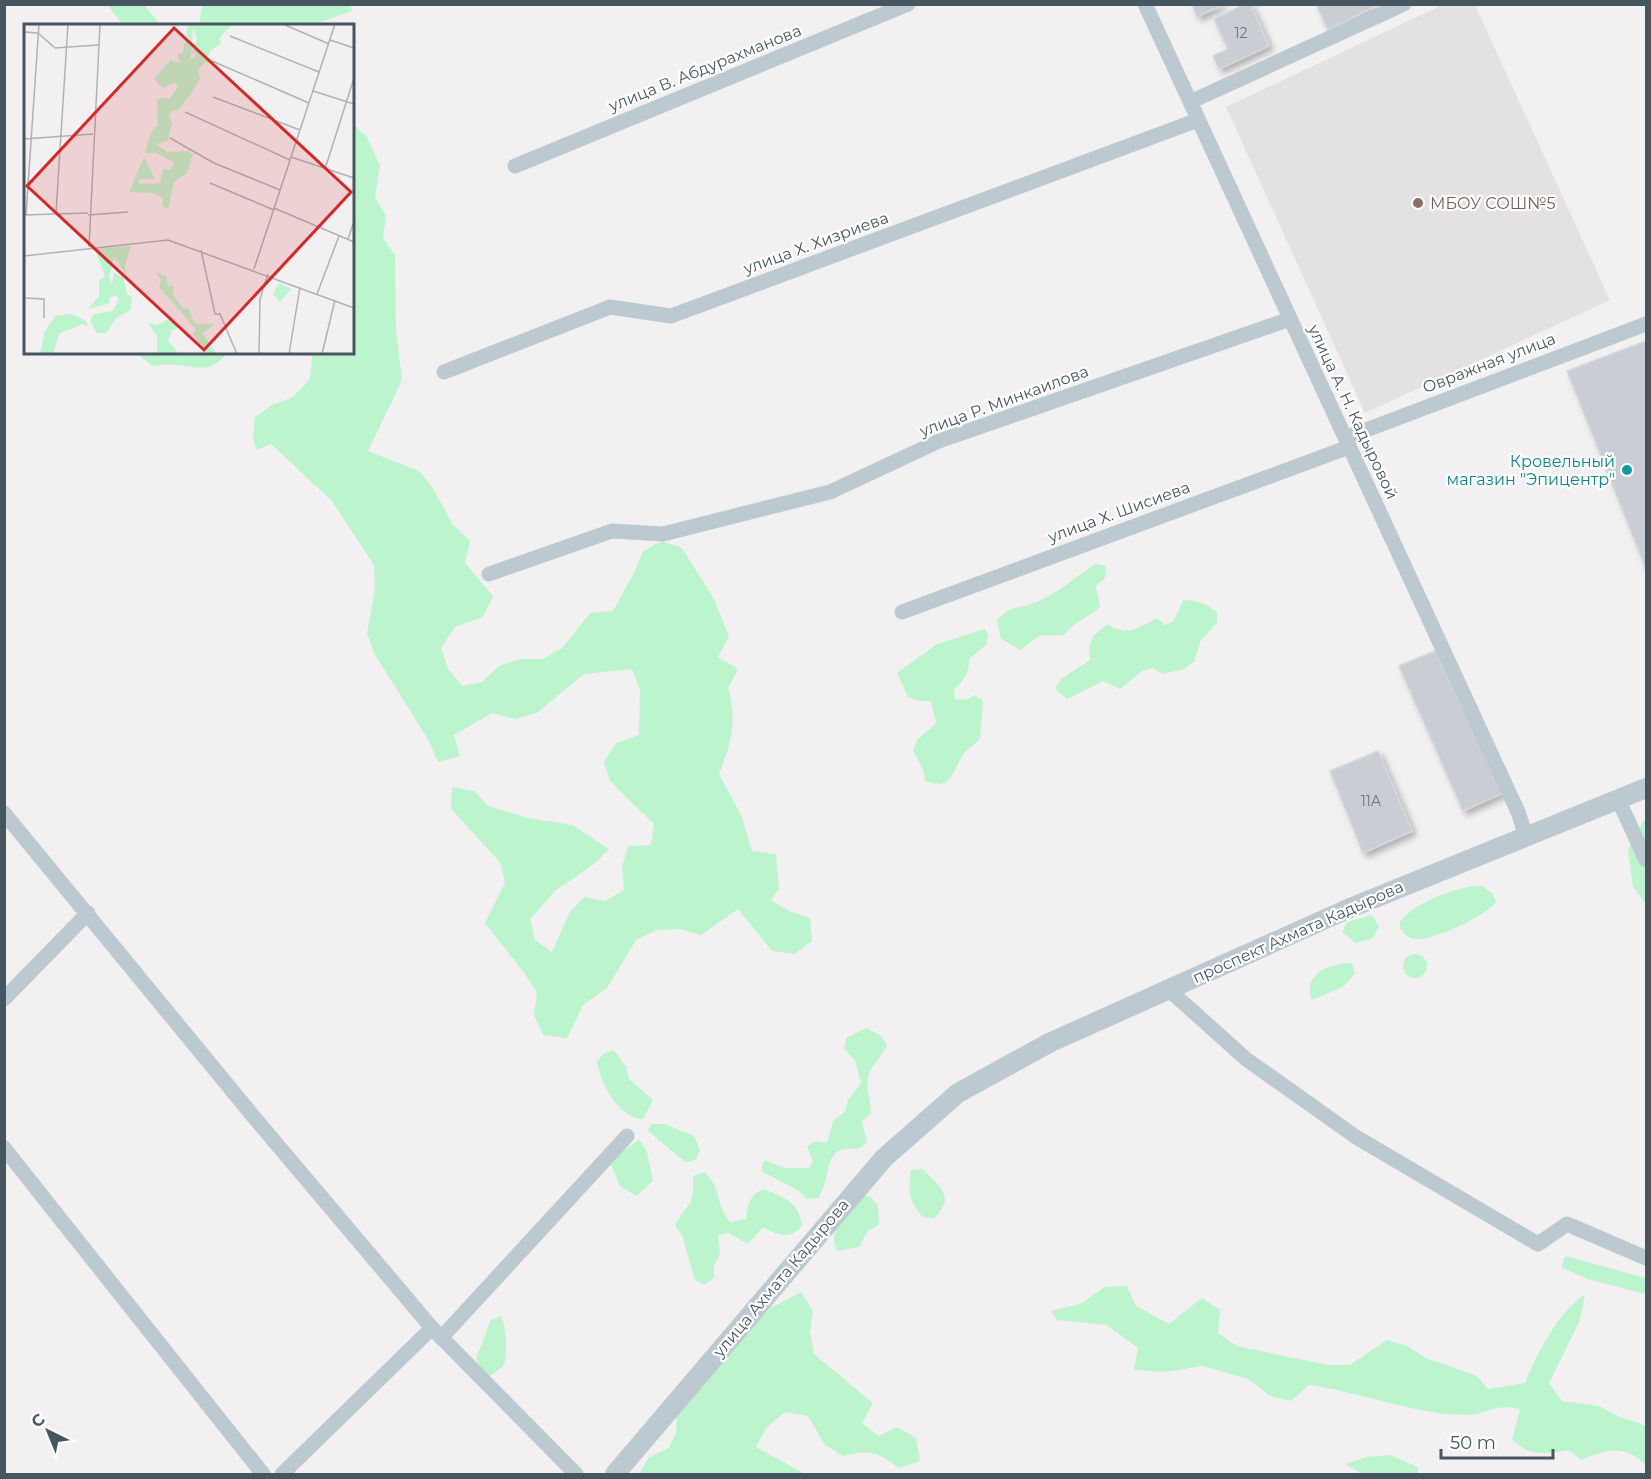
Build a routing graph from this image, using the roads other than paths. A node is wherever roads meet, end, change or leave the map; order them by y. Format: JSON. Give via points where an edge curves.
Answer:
{"nodes":[{"id":1,"x":908,"y":4,"type":"edge"},
{"id":2,"x":1145,"y":4,"type":"edge"},
{"id":3,"x":1404,"y":4,"type":"edge"},
{"id":4,"x":1190,"y":102,"type":"junction"},
{"id":5,"x":1198,"y":120,"type":"junction"},
{"id":6,"x":515,"y":166,"type":"dead end"},
{"id":7,"x":1290,"y":319,"type":"junction"},
{"id":8,"x":1647,"y":324,"type":"edge"},
{"id":9,"x":444,"y":372,"type":"dead end"},
{"id":10,"x":1347,"y":442,"type":"junction"},
{"id":11,"x":489,"y":574,"type":"dead end"},
{"id":12,"x":902,"y":612,"type":"dead end"},
{"id":13,"x":1647,"y":788,"type":"edge"},
{"id":14,"x":1618,"y":799,"type":"junction"},
{"id":15,"x":4,"y":813,"type":"edge"},
{"id":16,"x":1526,"y":836,"type":"junction"},
{"id":17,"x":1647,"y":860,"type":"edge"},
{"id":18,"x":88,"y":914,"type":"junction"},
{"id":19,"x":1168,"y":989,"type":"junction"},
{"id":20,"x":4,"y":999,"type":"edge"},
{"id":21,"x":958,"y":1093,"type":"joint"},
{"id":22,"x":627,"y":1136,"type":"dead end"},
{"id":23,"x":4,"y":1148,"type":"edge"},
{"id":24,"x":1647,"y":1258,"type":"edge"},
{"id":25,"x":437,"y":1333,"type":"junction"},
{"id":26,"x":263,"y":1474,"type":"edge"},
{"id":27,"x":282,"y":1474,"type":"edge"},
{"id":28,"x":576,"y":1474,"type":"edge"},
{"id":29,"x":615,"y":1474,"type":"edge"}],
"edges":[{"from":1,"to":6,"type":"street","name":"улица В. Абдурахманова"},
{"from":2,"to":4,"type":"street","name":"улица А. Н. Кадыровой"},
{"from":3,"to":4,"type":"street"},
{"from":4,"to":5,"type":"street","name":"улица А. Н. Кадыровой"},
{"from":5,"to":7,"type":"street","name":"улица А. Н. Кадыровой"},
{"from":5,"to":9,"type":"street","name":"улица Х. Хизриева","via":[[671,316],[610,307]]},
{"from":7,"to":10,"type":"street","name":"улица А. Н. Кадыровой"},
{"from":7,"to":11,"type":"street","name":"улица Р. Минкаилова","via":[[939,441],[830,492],[663,534],[612,531]]},
{"from":8,"to":10,"type":"street","name":"Овражная улица"},
{"from":10,"to":12,"type":"street","name":"улица Х. Шисиева"},
{"from":10,"to":16,"type":"street","name":"улица А. Н. Кадыровой"},
{"from":13,"to":14,"type":"street","name":"проспект Ахмата Кадырова"},
{"from":14,"to":16,"type":"street","name":"проспект Ахмата Кадырова"},
{"from":14,"to":17,"type":"street"},
{"from":15,"to":18,"type":"street"},
{"from":16,"to":19,"type":"street","name":"проспект Ахмата Кадырова"},
{"from":18,"to":20,"type":"street"},
{"from":18,"to":25,"type":"street"},
{"from":19,"to":21,"type":"street","name":"проспект Ахмата Кадырова","via":[[1049,1043]]},
{"from":19,"to":24,"type":"street","via":[[1246,1059],[1356,1137],[1538,1244],[1567,1224]]},
{"from":21,"to":29,"type":"street","name":"улица Ахмата Кадырова","via":[[884,1158]]},
{"from":22,"to":25,"type":"street"},
{"from":23,"to":26,"type":"street"},
{"from":25,"to":27,"type":"street"},
{"from":25,"to":28,"type":"street"}]}
